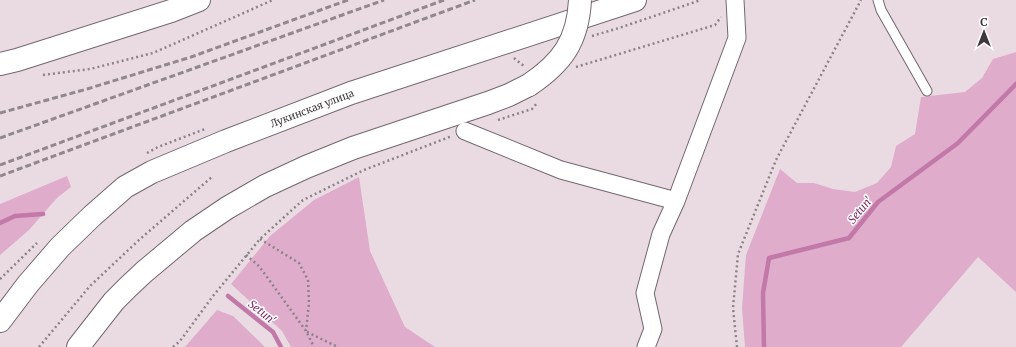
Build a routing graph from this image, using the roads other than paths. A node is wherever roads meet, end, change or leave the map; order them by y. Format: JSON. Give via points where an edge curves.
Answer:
{"nodes":[{"id":1,"x":199,"y":0,"type":"edge"},
{"id":2,"x":580,"y":0,"type":"edge"},
{"id":3,"x":635,"y":0,"type":"edge"},
{"id":4,"x":735,"y":0,"type":"edge"},
{"id":5,"x":878,"y":0,"type":"edge"},
{"id":6,"x":0,"y":64,"type":"edge"},
{"id":7,"x":927,"y":91,"type":"dead end"},
{"id":8,"x":465,"y":131,"type":"dead end"},
{"id":9,"x":676,"y":201,"type":"junction"},
{"id":10,"x":28,"y":284,"type":"junction"},
{"id":11,"x":0,"y":301,"type":"edge"},
{"id":12,"x":0,"y":321,"type":"edge"},
{"id":13,"x":78,"y":347,"type":"edge"},
{"id":14,"x":646,"y":347,"type":"edge"}],
"edges":[{"from":1,"to":6,"type":"main road"},
{"from":2,"to":13,"type":"main road","bridge":true,"via":[[574,35],[566,51],[543,76],[509,95],[306,167],[227,208],[193,231],[144,272],[114,301]]},
{"from":3,"to":10,"type":"main road","name":"Лукинская улица","via":[[351,93],[156,170],[125,187],[92,216],[60,247]]},
{"from":4,"to":9,"type":"street","via":[[737,38]]},
{"from":5,"to":7,"type":"lane","via":[[881,10]]},
{"from":8,"to":9,"type":"street","via":[[561,170]]},
{"from":9,"to":14,"type":"street","via":[[661,234],[645,293],[653,330]]},
{"from":10,"to":11,"type":"main road","name":"Лукинская улица"},
{"from":10,"to":12,"type":"main road","name":"Лукинская улица"}]}
